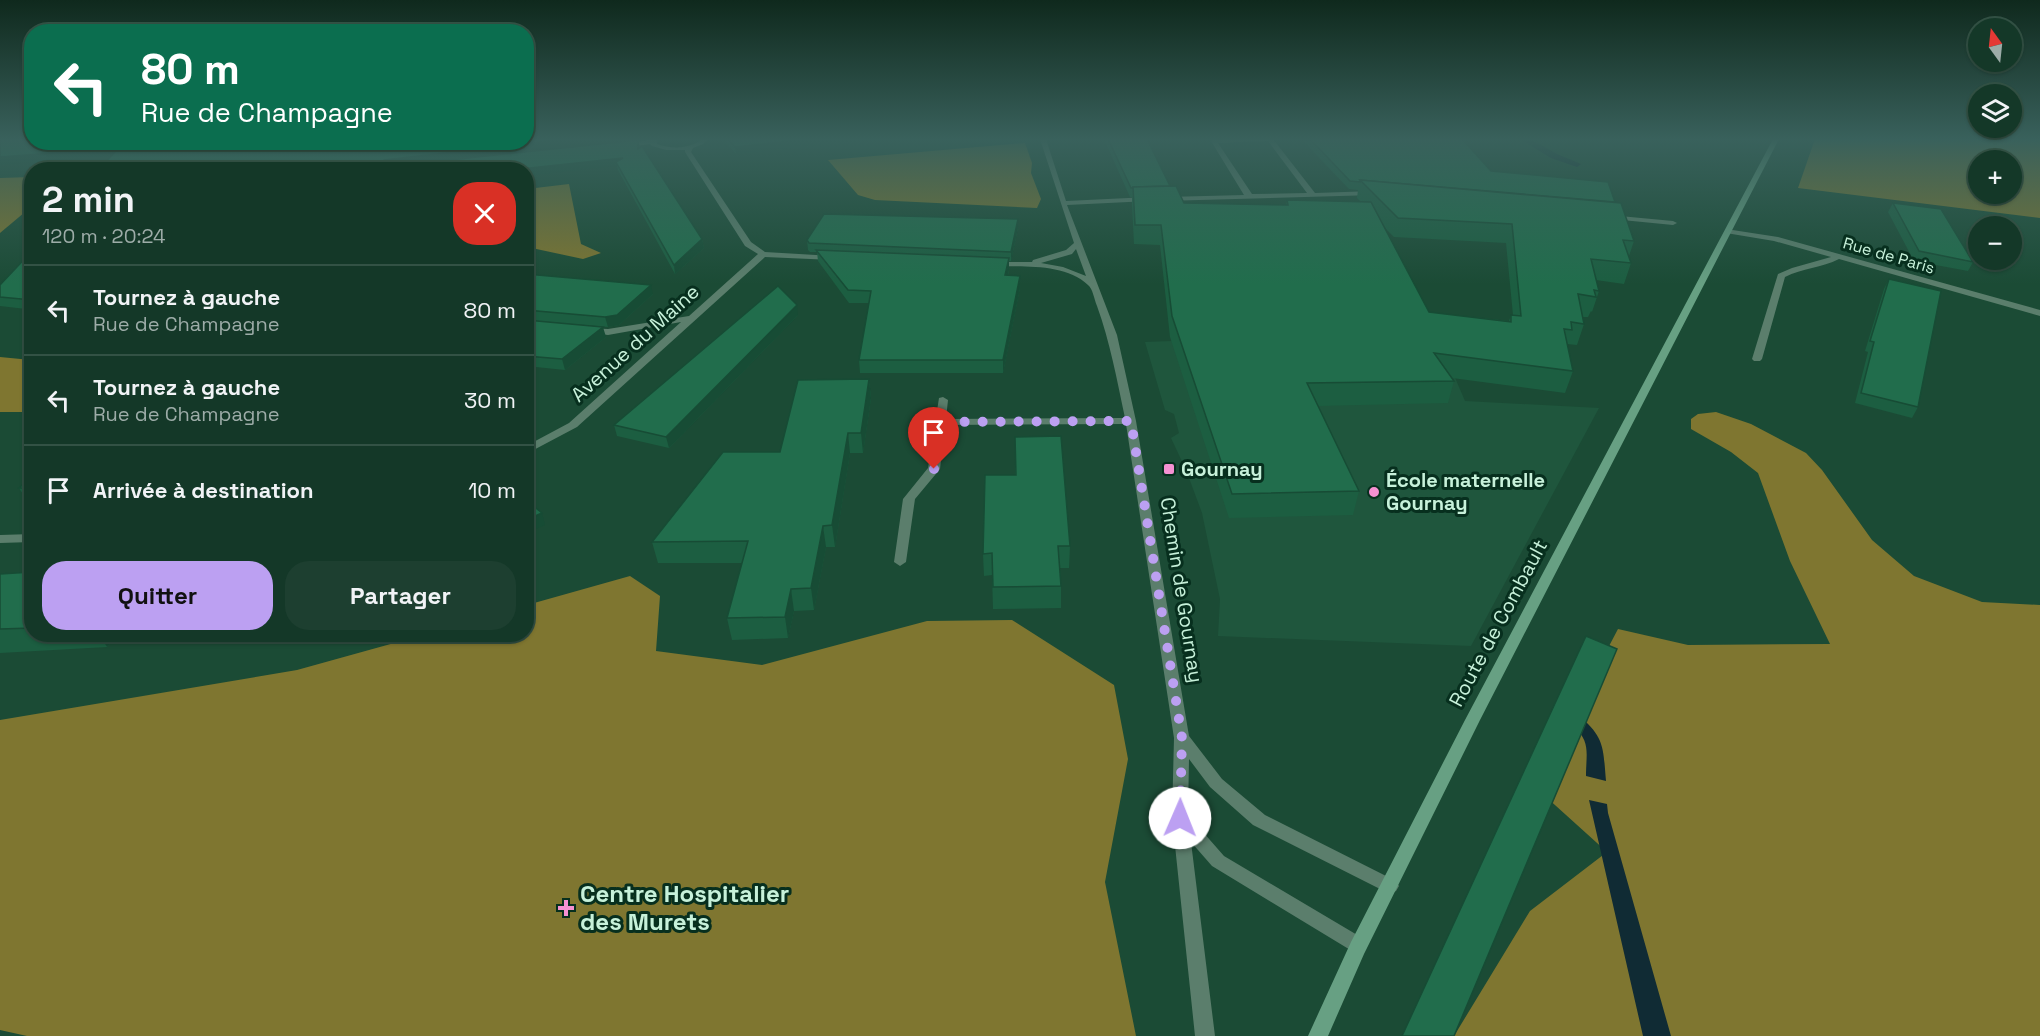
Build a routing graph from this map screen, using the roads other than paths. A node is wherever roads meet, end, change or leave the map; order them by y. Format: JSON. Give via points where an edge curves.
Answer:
{"nodes":[{"id":1,"x":711,"y":187,"type":"edge"},
{"id":2,"x":1058,"y":187,"type":"edge"},
{"id":3,"x":1243,"y":187,"type":"edge"},
{"id":4,"x":1307,"y":187,"type":"edge"},
{"id":5,"x":1751,"y":187,"type":"edge"},
{"id":6,"x":1312,"y":194,"type":"junction"},
{"id":7,"x":1388,"y":195,"type":"edge"},
{"id":8,"x":1249,"y":196,"type":"junction"},
{"id":9,"x":1063,"y":202,"type":"junction"},
{"id":10,"x":1602,"y":216,"type":"edge"},
{"id":11,"x":1673,"y":223,"type":"dead end"},
{"id":12,"x":1729,"y":231,"type":"junction"},
{"id":13,"x":1078,"y":243,"type":"junction"},
{"id":14,"x":763,"y":254,"type":"junction"},
{"id":15,"x":1839,"y":256,"type":"junction"},
{"id":16,"x":840,"y":259,"type":"edge"},
{"id":17,"x":979,"y":264,"type":"edge"},
{"id":18,"x":1024,"y":265,"type":"junction"},
{"id":19,"x":1096,"y":287,"type":"junction"},
{"id":20,"x":2040,"y":313,"type":"edge"},
{"id":21,"x":692,"y":318,"type":"junction"},
{"id":22,"x":573,"y":328,"type":"edge"},
{"id":23,"x":1756,"y":359,"type":"dead end"},
{"id":24,"x":943,"y":400,"type":"dead end"},
{"id":25,"x":1131,"y":421,"type":"junction"},
{"id":26,"x":940,"y":422,"type":"junction"},
{"id":27,"x":534,"y":447,"type":"edge"},
{"id":28,"x":24,"y":538,"type":"edge"},
{"id":29,"x":0,"y":539,"type":"edge"},
{"id":30,"x":900,"y":562,"type":"dead end"},
{"id":31,"x":1182,"y":738,"type":"junction"},
{"id":32,"x":1180,"y":818,"type":"junction"},
{"id":33,"x":1390,"y":886,"type":"junction"},
{"id":34,"x":1358,"y":945,"type":"junction"},
{"id":35,"x":1205,"y":1036,"type":"edge"},
{"id":36,"x":1318,"y":1036,"type":"edge"}],
"edges":[{"from":1,"to":14,"type":"street","via":[[748,244]]},
{"from":2,"to":9,"type":"street","name":"Chemin de Gournay"},
{"from":3,"to":8,"type":"street"},
{"from":4,"to":6,"type":"street"},
{"from":5,"to":12,"type":"main road","name":"Route de Combault"},
{"from":6,"to":7,"type":"street"},
{"from":6,"to":8,"type":"street"},
{"from":8,"to":9,"type":"street"},
{"from":9,"to":13,"type":"street","name":"Chemin de Gournay"},
{"from":10,"to":11,"type":"street"},
{"from":12,"to":15,"type":"street","name":"Rue de Paris"},
{"from":12,"to":33,"type":"main road","name":"Route de Combault","via":[[1496,671]]},
{"from":13,"to":18,"type":"street","via":[[1069,252]]},
{"from":13,"to":19,"type":"street","name":"Chemin de Gournay"},
{"from":14,"to":16,"type":"street"},
{"from":14,"to":21,"type":"street","name":"Avenue du Maine"},
{"from":15,"to":20,"type":"street","name":"Rue de Paris"},
{"from":15,"to":23,"type":"street","via":[[1780,276]]},
{"from":17,"to":18,"type":"street"},
{"from":18,"to":19,"type":"street","via":[[1069,271]]},
{"from":19,"to":25,"type":"street","name":"Chemin de Gournay","via":[[1112,335]]},
{"from":21,"to":22,"type":"street","via":[[608,332]]},
{"from":21,"to":27,"type":"street","name":"Avenue du Maine","via":[[573,425]]},
{"from":24,"to":26,"type":"street"},
{"from":25,"to":26,"type":"street"},
{"from":25,"to":31,"type":"street","name":"Chemin de Gournay"},
{"from":26,"to":30,"type":"street","via":[[934,469],[909,499]]},
{"from":28,"to":29,"type":"street"},
{"from":31,"to":32,"type":"street","name":"Chemin de Gournay"},
{"from":31,"to":33,"type":"street","name":"Chemin de Gournay","via":[[1216,783],[1259,820]]},
{"from":32,"to":34,"type":"street","via":[[1218,861]]},
{"from":32,"to":35,"type":"street","name":"Chemin de Gournay"},
{"from":33,"to":34,"type":"main road","name":"Route de Combault"},
{"from":34,"to":36,"type":"main road","name":"Route de Combault"}]}
